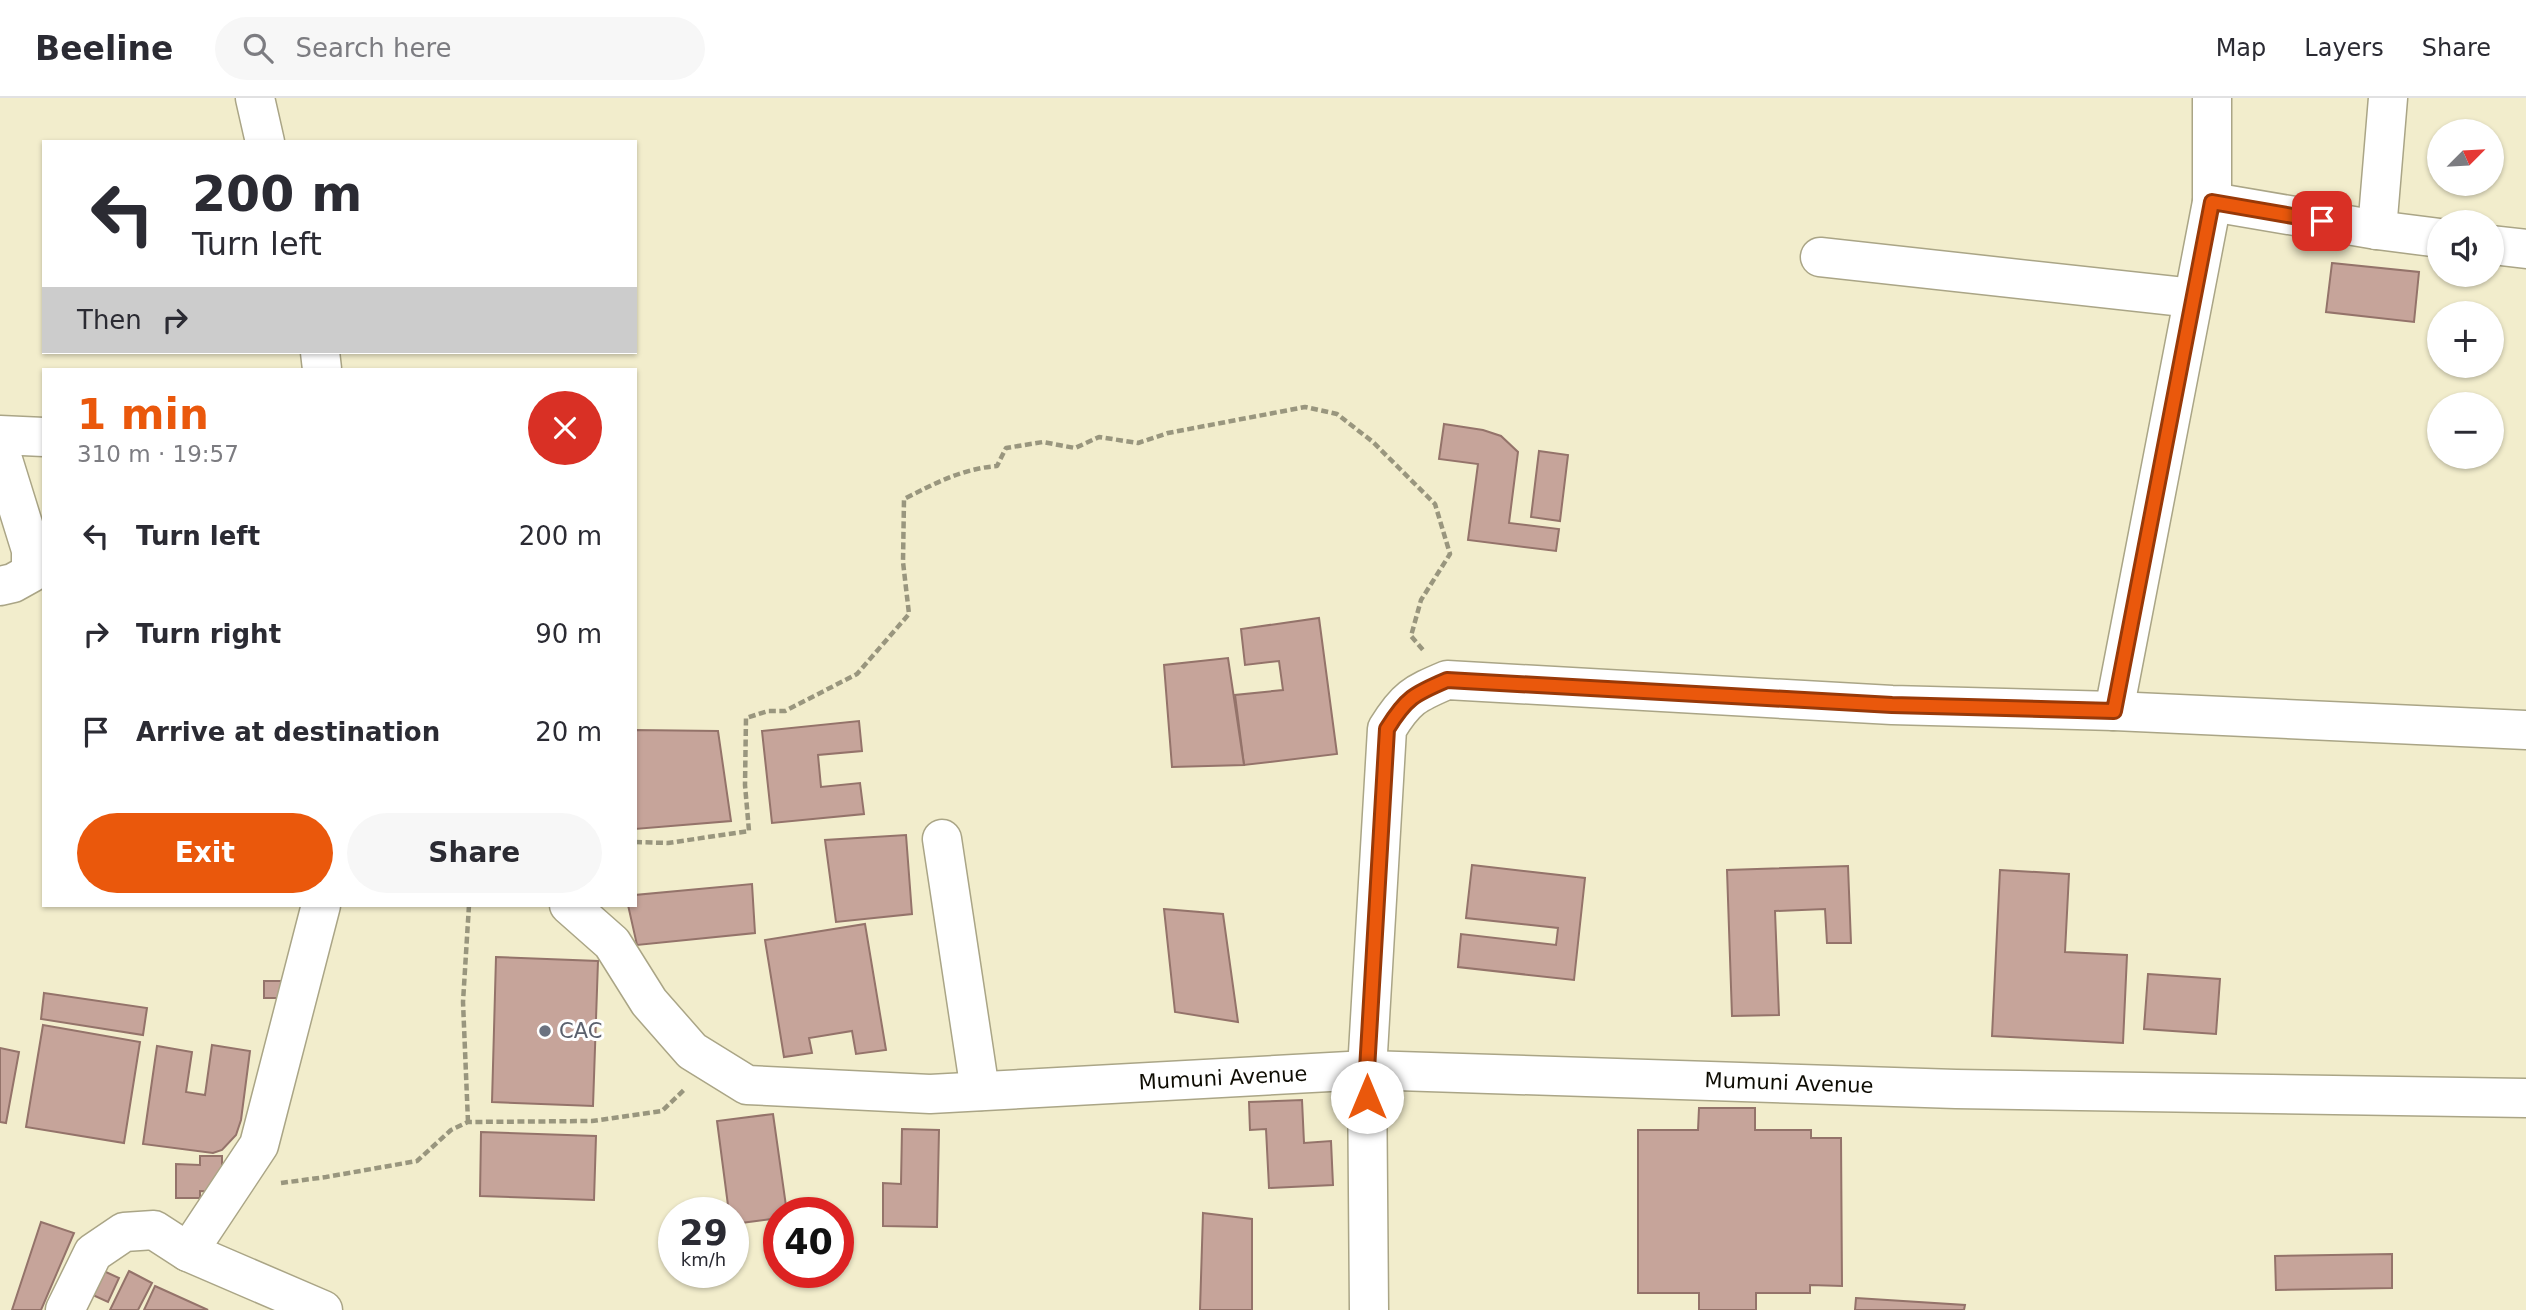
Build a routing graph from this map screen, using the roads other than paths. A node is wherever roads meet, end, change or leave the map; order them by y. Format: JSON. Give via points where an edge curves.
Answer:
{"nodes":[{"id":1,"x":255,"y":98,"type":"edge"},
{"id":2,"x":2211,"y":98,"type":"edge"},
{"id":3,"x":2388,"y":98,"type":"edge"},
{"id":4,"x":265,"y":140,"type":"edge"},
{"id":5,"x":2212,"y":202,"type":"junction"},
{"id":6,"x":2377,"y":230,"type":"junction"},
{"id":7,"x":2427,"y":236,"type":"edge"},
{"id":8,"x":2504,"y":246,"type":"edge"},
{"id":9,"x":2526,"y":249,"type":"edge"},
{"id":10,"x":1820,"y":257,"type":"dead end"},
{"id":11,"x":2193,"y":298,"type":"junction"},
{"id":12,"x":0,"y":435,"type":"edge"},
{"id":13,"x":42,"y":437,"type":"edge"},
{"id":14,"x":0,"y":450,"type":"edge"},
{"id":15,"x":0,"y":586,"type":"edge"},
{"id":16,"x":2114,"y":711,"type":"junction"},
{"id":17,"x":2526,"y":730,"type":"edge"},
{"id":18,"x":942,"y":839,"type":"dead end"},
{"id":19,"x":320,"y":907,"type":"edge"},
{"id":20,"x":571,"y":907,"type":"edge"},
{"id":21,"x":1367,"y":1070,"type":"junction"},
{"id":22,"x":980,"y":1091,"type":"junction"},
{"id":23,"x":2526,"y":1098,"type":"edge"},
{"id":24,"x":188,"y":1252,"type":"junction"},
{"id":25,"x":65,"y":1310,"type":"edge"},
{"id":26,"x":323,"y":1310,"type":"edge"},
{"id":27,"x":1368,"y":1310,"type":"edge"}],
"edges":[{"from":1,"to":4,"type":"street"},
{"from":2,"to":5,"type":"street"},
{"from":3,"to":6,"type":"street"},
{"from":5,"to":6,"type":"street"},
{"from":5,"to":11,"type":"street"},
{"from":6,"to":7,"type":"street"},
{"from":8,"to":9,"type":"street"},
{"from":10,"to":11,"type":"street"},
{"from":11,"to":16,"type":"street"},
{"from":12,"to":13,"type":"street"},
{"from":14,"to":15,"type":"street","via":[[31,550],[31,573]]},
{"from":16,"to":17,"type":"street"},
{"from":16,"to":21,"type":"street","via":[[1892,705],[1447,680],[1415,693],[1387,729]]},
{"from":18,"to":22,"type":"street"},
{"from":19,"to":24,"type":"street","via":[[259,1144]]},
{"from":20,"to":22,"type":"street","name":"Mumuni Avenue","via":[[612,943],[649,1002],[692,1051],[747,1085],[930,1094]]},
{"from":21,"to":22,"type":"street","name":"Mumuni Avenue"},
{"from":21,"to":23,"type":"street","name":"Mumuni Avenue","via":[[1956,1089]]},
{"from":21,"to":27,"type":"street"},
{"from":24,"to":25,"type":"street","via":[[154,1230],[124,1232],[93,1253]]},
{"from":24,"to":26,"type":"street"}]}
